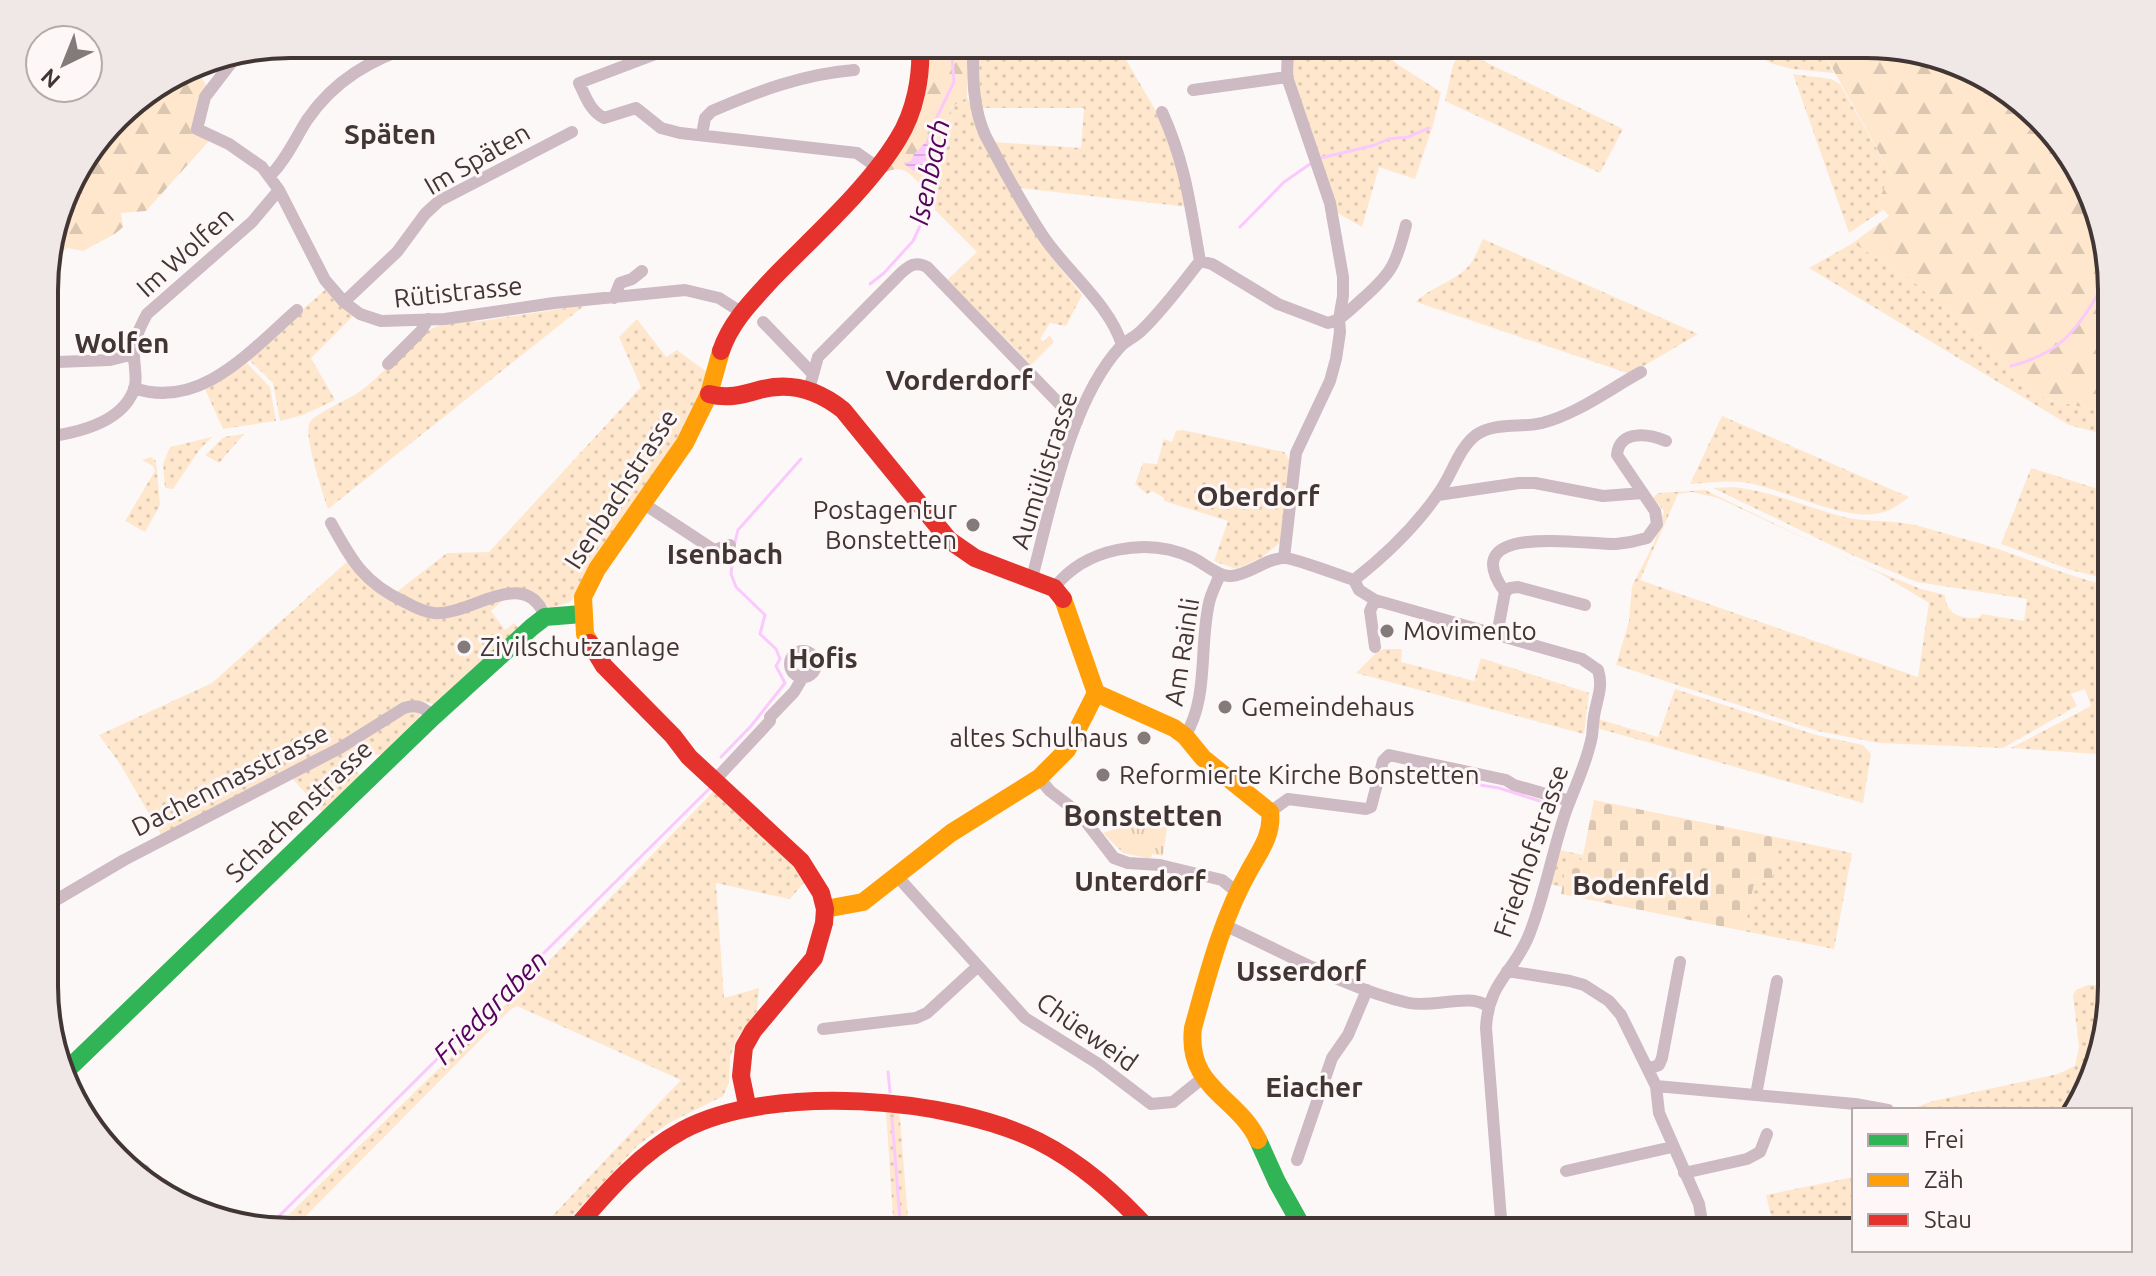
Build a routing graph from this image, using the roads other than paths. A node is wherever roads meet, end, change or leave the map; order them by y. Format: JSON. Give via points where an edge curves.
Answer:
{"nodes":[{"id":1,"x":381,"y":58,"type":"edge"},
{"id":2,"x":645,"y":58,"type":"edge"},
{"id":3,"x":920,"y":58,"type":"edge"},
{"id":4,"x":973,"y":58,"type":"edge"},
{"id":5,"x":1288,"y":58,"type":"edge"},
{"id":6,"x":228,"y":66,"type":"edge"},
{"id":7,"x":854,"y":70,"type":"dead end"},
{"id":8,"x":1287,"y":77,"type":"junction"},
{"id":9,"x":1193,"y":90,"type":"dead end"},
{"id":10,"x":1162,"y":112,"type":"dead end"},
{"id":11,"x":572,"y":132,"type":"dead end"},
{"id":12,"x":702,"y":135,"type":"junction"},
{"id":13,"x":877,"y":167,"type":"junction"},
{"id":14,"x":270,"y":176,"type":"junction"},
{"id":15,"x":279,"y":190,"type":"junction"},
{"id":16,"x":1406,"y":225,"type":"dead end"},
{"id":17,"x":1200,"y":261,"type":"junction"},
{"id":18,"x":642,"y":271,"type":"dead end"},
{"id":19,"x":614,"y":298,"type":"junction"},
{"id":20,"x":344,"y":302,"type":"junction"},
{"id":21,"x":297,"y":310,"type":"dead end"},
{"id":22,"x":741,"y":312,"type":"junction"},
{"id":23,"x":428,"y":319,"type":"junction"},
{"id":24,"x":1339,"y":319,"type":"junction"},
{"id":25,"x":763,"y":322,"type":"dead end"},
{"id":26,"x":1122,"y":345,"type":"junction"},
{"id":27,"x":134,"y":354,"type":"junction"},
{"id":28,"x":58,"y":362,"type":"edge"},
{"id":29,"x":388,"y":364,"type":"dead end"},
{"id":30,"x":1641,"y":372,"type":"dead end"},
{"id":31,"x":811,"y":381,"type":"junction"},
{"id":32,"x":134,"y":388,"type":"junction"},
{"id":33,"x":709,"y":394,"type":"junction"},
{"id":34,"x":1077,"y":422,"type":"junction"},
{"id":35,"x":58,"y":435,"type":"edge"},
{"id":36,"x":1666,"y":441,"type":"dead end"},
{"id":37,"x":1643,"y":493,"type":"junction"},
{"id":38,"x":1438,"y":495,"type":"junction"},
{"id":39,"x":641,"y":502,"type":"junction"},
{"id":40,"x":331,"y":523,"type":"dead end"},
{"id":41,"x":730,"y":545,"type":"dead end"},
{"id":42,"x":1284,"y":558,"type":"junction"},
{"id":43,"x":1220,"y":574,"type":"junction"},
{"id":44,"x":1032,"y":578,"type":"junction"},
{"id":45,"x":1354,"y":580,"type":"junction"},
{"id":46,"x":1054,"y":588,"type":"junction"},
{"id":47,"x":1505,"y":592,"type":"junction"},
{"id":48,"x":1375,"y":600,"type":"junction"},
{"id":49,"x":1585,"y":605,"type":"dead end"},
{"id":50,"x":582,"y":614,"type":"junction"},
{"id":51,"x":545,"y":617,"type":"junction"},
{"id":52,"x":1497,"y":635,"type":"junction"},
{"id":53,"x":1375,"y":647,"type":"dead end"},
{"id":54,"x":803,"y":677,"type":"dead end"},
{"id":55,"x":1087,"y":693,"type":"junction"},
{"id":56,"x":433,"y":717,"type":"junction"},
{"id":57,"x":1185,"y":736,"type":"junction"},
{"id":58,"x":1039,"y":778,"type":"junction"},
{"id":59,"x":715,"y":780,"type":"junction"},
{"id":60,"x":1570,"y":801,"type":"junction"},
{"id":61,"x":1270,"y":812,"type":"junction"},
{"id":62,"x":896,"y":875,"type":"junction"},
{"id":63,"x":1241,"y":885,"type":"junction"},
{"id":64,"x":58,"y":899,"type":"edge"},
{"id":65,"x":825,"y":909,"type":"junction"},
{"id":66,"x":1224,"y":925,"type":"junction"},
{"id":67,"x":1680,"y":962,"type":"dead end"},
{"id":68,"x":977,"y":967,"type":"junction"},
{"id":69,"x":1507,"y":971,"type":"junction"},
{"id":70,"x":1777,"y":981,"type":"dead end"},
{"id":71,"x":1367,"y":990,"type":"junction"},
{"id":72,"x":1487,"y":1006,"type":"junction"},
{"id":73,"x":823,"y":1029,"type":"dead end"},
{"id":74,"x":72,"y":1065,"type":"edge"},
{"id":75,"x":1648,"y":1069,"type":"junction"},
{"id":76,"x":1204,"y":1077,"type":"junction"},
{"id":77,"x":1656,"y":1086,"type":"junction"},
{"id":78,"x":1756,"y":1095,"type":"junction"},
{"id":79,"x":747,"y":1105,"type":"junction"},
{"id":80,"x":1870,"y":1108,"type":"edge"},
{"id":81,"x":1767,"y":1134,"type":"dead end"},
{"id":82,"x":1672,"y":1147,"type":"junction"},
{"id":83,"x":1297,"y":1160,"type":"dead end"},
{"id":84,"x":1566,"y":1171,"type":"dead end"},
{"id":85,"x":1684,"y":1173,"type":"junction"},
{"id":86,"x":584,"y":1218,"type":"edge"},
{"id":87,"x":1138,"y":1218,"type":"edge"},
{"id":88,"x":1297,"y":1218,"type":"edge"},
{"id":89,"x":1501,"y":1218,"type":"edge"},
{"id":90,"x":1701,"y":1218,"type":"edge"}],
"edges":[{"from":1,"to":14,"type":"street","via":[[334,87]]},
{"from":2,"to":12,"type":"street","via":[[574,85],[604,118],[636,108],[661,128]]},
{"from":3,"to":13,"type":"street","name":"Isenbachstrasse","via":[[912,108],[899,138]]},
{"from":4,"to":26,"type":"street","via":[[973,93],[985,135],[1042,235],[1106,311]]},
{"from":5,"to":8,"type":"street"},
{"from":6,"to":14,"type":"street","name":"Rütistrasse","via":[[205,97],[197,129],[229,144]]},
{"from":7,"to":12,"type":"street","via":[[799,78],[712,111]]},
{"from":8,"to":9,"type":"street"},
{"from":8,"to":24,"type":"street","via":[[1330,203],[1343,277]]},
{"from":10,"to":17,"type":"street","via":[[1186,178]]},
{"from":11,"to":20,"type":"street","name":"Im Späten","via":[[439,201],[379,272]]},
{"from":12,"to":13,"type":"street","via":[[857,153]]},
{"from":13,"to":22,"type":"street","name":"Isenbachstrasse"},
{"from":14,"to":15,"type":"street","name":"Rütistrasse"},
{"from":15,"to":20,"type":"street","name":"Rütistrasse","via":[[325,280]]},
{"from":15,"to":27,"type":"street","name":"Im Wolfen","via":[[252,222],[147,314]]},
{"from":16,"to":24,"type":"street","via":[[1389,274]]},
{"from":17,"to":24,"type":"street","via":[[1318,321]]},
{"from":17,"to":26,"type":"street","name":"Aumülistrasse","via":[[1140,333]]},
{"from":18,"to":19,"type":"street","via":[[620,283]]},
{"from":19,"to":22,"type":"street","name":"Rütistrasse","via":[[685,290],[719,298]]},
{"from":19,"to":23,"type":"street","name":"Rütistrasse"},
{"from":20,"to":23,"type":"street","name":"Rütistrasse","via":[[381,321]]},
{"from":21,"to":32,"type":"street","via":[[204,385],[164,393]]},
{"from":22,"to":33,"type":"street","name":"Isenbachstrasse","via":[[722,347]]},
{"from":23,"to":29,"type":"street"},
{"from":24,"to":42,"type":"street","via":[[1330,381],[1296,453]]},
{"from":25,"to":31,"type":"street"},
{"from":26,"to":34,"type":"street","name":"Aumülistrasse"},
{"from":27,"to":28,"type":"street"},
{"from":27,"to":32,"type":"street","name":"Im Wolfen"},
{"from":30,"to":38,"type":"street","via":[[1556,418],[1481,432],[1468,443]]},
{"from":31,"to":33,"type":"street","via":[[742,397]]},
{"from":31,"to":34,"type":"street","via":[[818,357],[901,273],[922,265]]},
{"from":31,"to":44,"type":"street","via":[[843,410],[949,540],[975,558]]},
{"from":32,"to":35,"type":"street","via":[[105,420]]},
{"from":33,"to":39,"type":"street","name":"Isenbachstrasse","via":[[685,443]]},
{"from":34,"to":44,"type":"street","name":"Aumülistrasse"},
{"from":36,"to":37,"type":"street","via":[[1642,434],[1618,447],[1617,455]]},
{"from":37,"to":38,"type":"street","via":[[1603,496],[1519,483]]},
{"from":37,"to":47,"type":"street","via":[[1657,518],[1647,538],[1616,544],[1553,540],[1505,546],[1493,568]]},
{"from":38,"to":45,"type":"street","via":[[1387,553]]},
{"from":39,"to":41,"type":"street","via":[[714,550]]},
{"from":39,"to":50,"type":"street","name":"Isenbachstrasse","via":[[591,578]]},
{"from":40,"to":51,"type":"street","via":[[361,573],[386,593],[420,609],[445,613],[514,593],[537,603]]},
{"from":42,"to":43,"type":"street","via":[[1230,576]]},
{"from":42,"to":45,"type":"street"},
{"from":43,"to":46,"type":"street","via":[[1159,547],[1092,556],[1067,571]]},
{"from":43,"to":57,"type":"street","name":"Am Rainli","via":[[1209,601],[1198,705]]},
{"from":44,"to":46,"type":"street"},
{"from":45,"to":48,"type":"street"},
{"from":46,"to":55,"type":"street","via":[[1067,606]]},
{"from":47,"to":49,"type":"street","via":[[1518,587]]},
{"from":47,"to":52,"type":"street"},
{"from":48,"to":52,"type":"street"},
{"from":48,"to":53,"type":"street","via":[[1370,611]]},
{"from":50,"to":51,"type":"street"},
{"from":50,"to":59,"type":"street","via":[[585,634],[604,666]]},
{"from":51,"to":56,"type":"street","name":"Schachenstrasse"},
{"from":52,"to":60,"type":"street","name":"Friedhofstrasse","via":[[1582,659],[1598,670],[1601,685],[1592,736]]},
{"from":54,"to":59,"type":"street"},
{"from":55,"to":57,"type":"street","via":[[1153,717]]},
{"from":55,"to":58,"type":"street","via":[[1067,750]]},
{"from":56,"to":64,"type":"street","name":"Dachenmasstrasse","via":[[425,708],[404,708],[340,748]]},
{"from":56,"to":74,"type":"street","name":"Schachenstrasse"},
{"from":57,"to":61,"type":"street","via":[[1203,758]]},
{"from":58,"to":62,"type":"street"},
{"from":58,"to":63,"type":"street","via":[[1080,814],[1114,858]]},
{"from":59,"to":65,"type":"street","via":[[801,861],[815,880]]},
{"from":60,"to":61,"type":"street","via":[[1506,780],[1389,755],[1371,807],[1288,799]]},
{"from":60,"to":69,"type":"street","name":"Friedhofstrasse","via":[[1528,937]]},
{"from":61,"to":63,"type":"street","via":[[1271,831]]},
{"from":62,"to":65,"type":"street","via":[[863,902]]},
{"from":62,"to":68,"type":"street","name":"Chüeweid"},
{"from":63,"to":66,"type":"street"},
{"from":65,"to":79,"type":"street","via":[[814,958],[744,1047],[741,1076]]},
{"from":66,"to":71,"type":"street"},
{"from":66,"to":76,"type":"street","via":[[1193,1028],[1192,1055]]},
{"from":67,"to":75,"type":"street","via":[[1662,1058]]},
{"from":68,"to":73,"type":"street","via":[[916,1018]]},
{"from":68,"to":76,"type":"street","name":"Chüeweid","via":[[1031,1023],[1151,1104],[1173,1102]]},
{"from":69,"to":72,"type":"street","name":"Friedhofstrasse"},
{"from":69,"to":75,"type":"street","via":[[1584,985],[1609,1001]]},
{"from":70,"to":78,"type":"street"},
{"from":71,"to":72,"type":"street","via":[[1412,1004],[1473,999]]},
{"from":71,"to":83,"type":"street","via":[[1332,1058]]},
{"from":72,"to":89,"type":"street"},
{"from":75,"to":77,"type":"street"},
{"from":76,"to":88,"type":"street","via":[[1255,1134]]},
{"from":77,"to":78,"type":"street"},
{"from":77,"to":82,"type":"street"},
{"from":78,"to":80,"type":"street"},
{"from":79,"to":86,"type":"street","via":[[701,1121],[649,1150]]},
{"from":79,"to":87,"type":"street","via":[[792,1099],[892,1105],[994,1123],[1076,1162]]},
{"from":81,"to":85,"type":"street","via":[[1760,1152],[1747,1159]]},
{"from":82,"to":84,"type":"street"},
{"from":82,"to":85,"type":"street"},
{"from":85,"to":90,"type":"street"}]}
